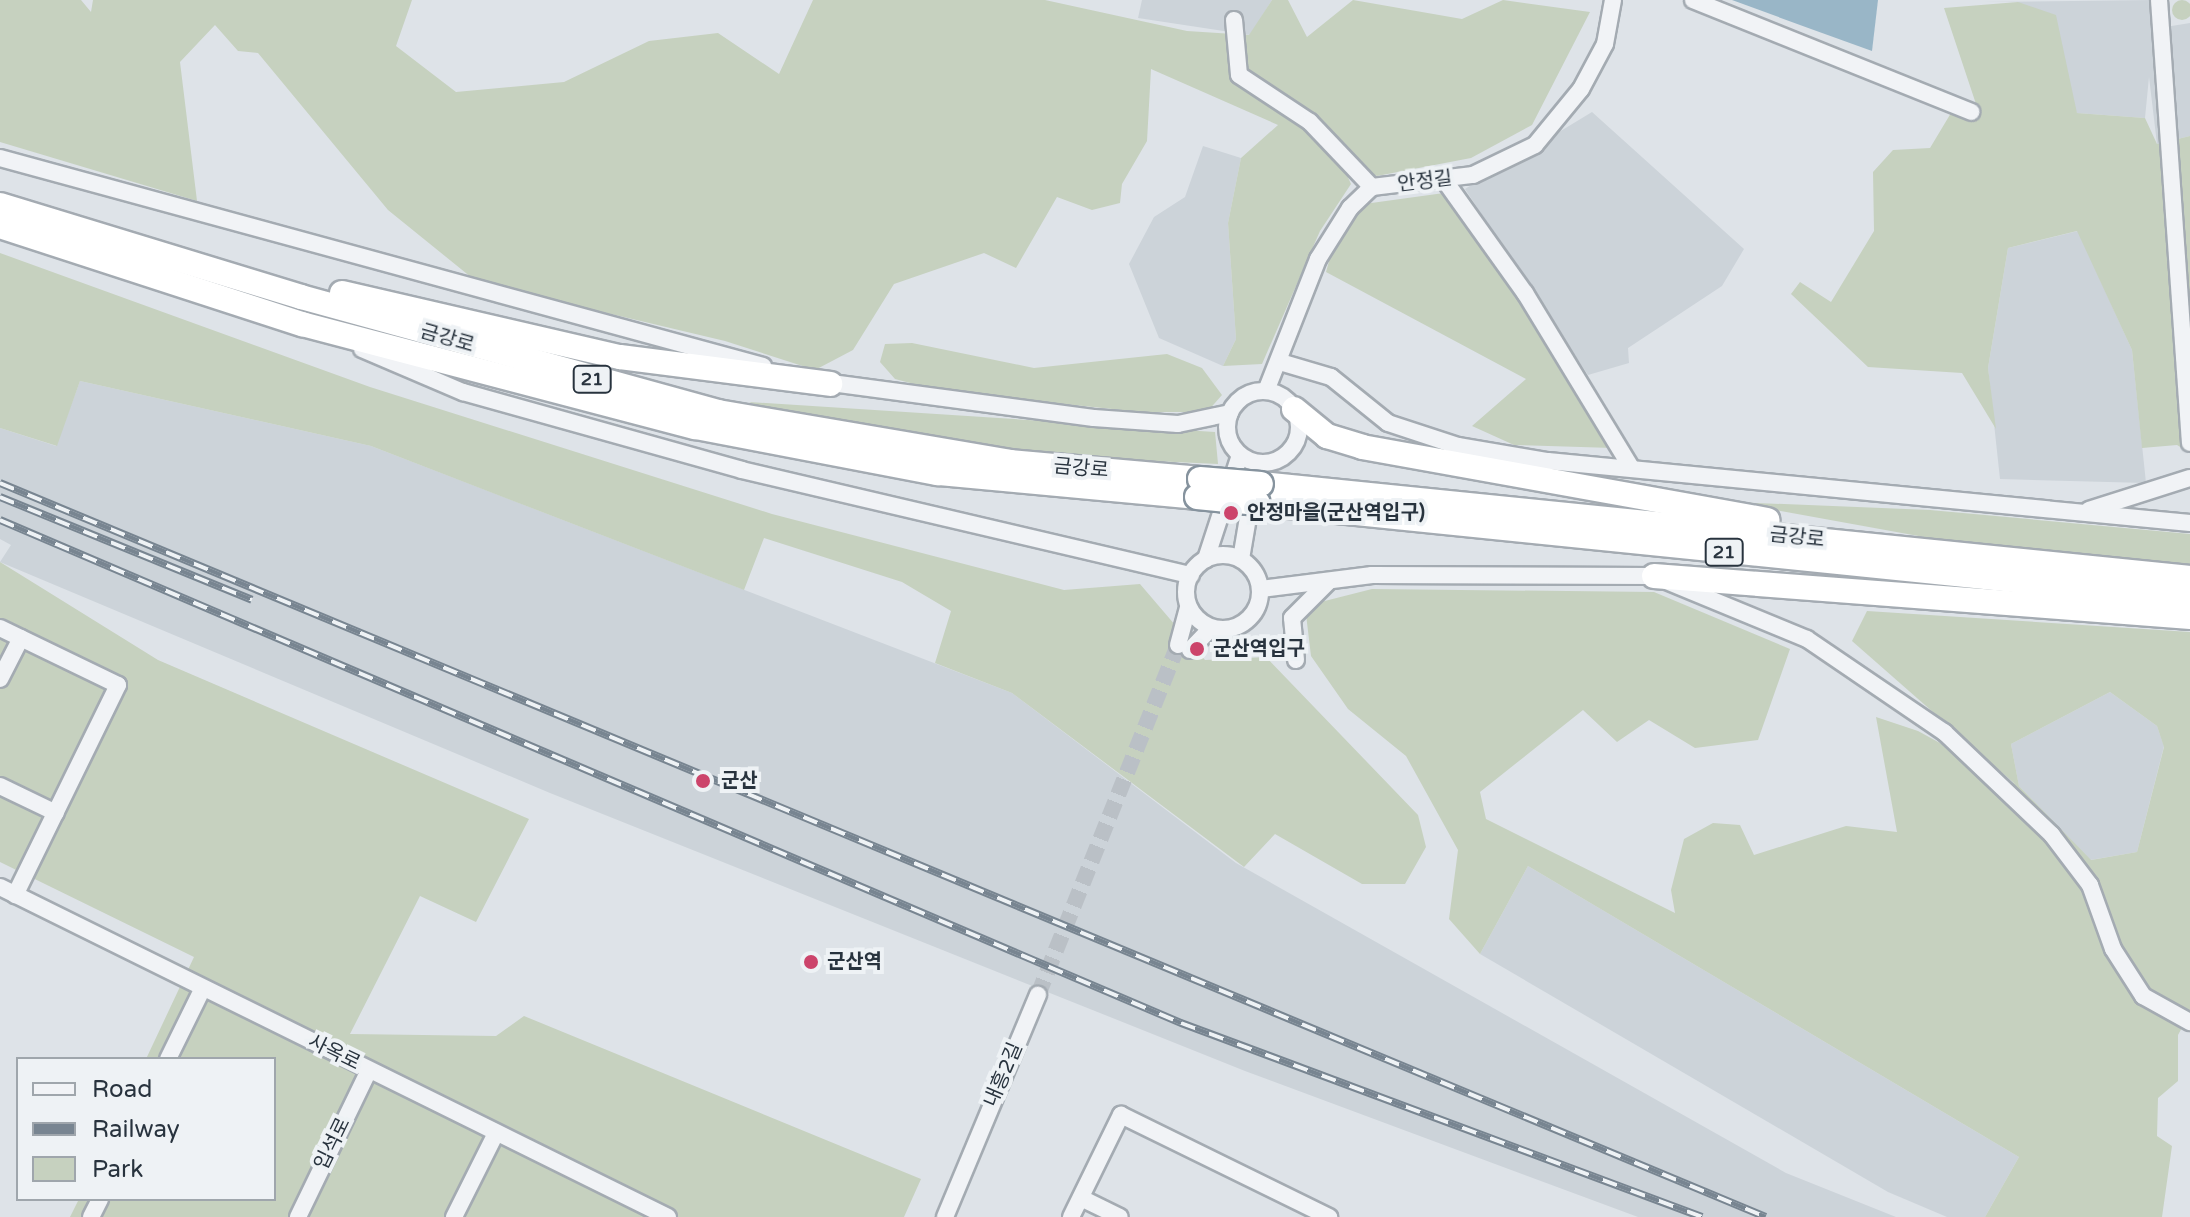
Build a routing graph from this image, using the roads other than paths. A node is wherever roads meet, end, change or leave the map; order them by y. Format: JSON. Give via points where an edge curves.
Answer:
{"nodes":[{"id":1,"x":1613,"y":0,"type":"edge"},
{"id":2,"x":1693,"y":0,"type":"edge"},
{"id":3,"x":2159,"y":0,"type":"edge"},
{"id":4,"x":1234,"y":20,"type":"dead end"},
{"id":5,"x":1971,"y":112,"type":"dead end"},
{"id":6,"x":0,"y":158,"type":"edge"},
{"id":7,"x":1445,"y":181,"type":"junction"},
{"id":8,"x":1372,"y":187,"type":"junction"},
{"id":9,"x":2,"y":212,"type":"edge"},
{"id":10,"x":302,"y":324,"type":"junction"},
{"id":11,"x":1280,"y":362,"type":"junction"},
{"id":12,"x":830,"y":384,"type":"junction"},
{"id":13,"x":1266,"y":391,"type":"junction"},
{"id":14,"x":1294,"y":409,"type":"junction"},
{"id":15,"x":1230,"y":413,"type":"junction"},
{"id":16,"x":2190,"y":443,"type":"edge"},
{"id":17,"x":1240,"y":455,"type":"junction"},
{"id":18,"x":1631,"y":467,"type":"junction"},
{"id":19,"x":2190,"y":478,"type":"edge"},
{"id":20,"x":1261,"y":483,"type":"junction"},
{"id":21,"x":1199,"y":488,"type":"junction"},
{"id":22,"x":2081,"y":513,"type":"junction"},
{"id":23,"x":2190,"y":523,"type":"edge"},
{"id":24,"x":1951,"y":554,"type":"junction"},
{"id":25,"x":1206,"y":559,"type":"junction"},
{"id":26,"x":1241,"y":559,"type":"junction"},
{"id":27,"x":1191,"y":575,"type":"junction"},
{"id":28,"x":1654,"y":576,"type":"junction"},
{"id":29,"x":2190,"y":578,"type":"edge"},
{"id":30,"x":1330,"y":580,"type":"junction"},
{"id":31,"x":1261,"y":589,"type":"junction"},
{"id":32,"x":2190,"y":598,"type":"edge"},
{"id":33,"x":1188,"y":607,"type":"junction"},
{"id":34,"x":2190,"y":617,"type":"edge"},
{"id":35,"x":0,"y":628,"type":"edge"},
{"id":36,"x":1211,"y":628,"type":"junction"},
{"id":37,"x":21,"y":638,"type":"junction"},
{"id":38,"x":1296,"y":660,"type":"dead end"},
{"id":39,"x":0,"y":679,"type":"edge"},
{"id":40,"x":0,"y":786,"type":"edge"},
{"id":41,"x":56,"y":813,"type":"junction"},
{"id":42,"x":8,"y":891,"type":"edge"},
{"id":43,"x":203,"y":988,"type":"junction"},
{"id":44,"x":1038,"y":995,"type":"tunnel mouth"},
{"id":45,"x":2190,"y":1022,"type":"edge"},
{"id":46,"x":169,"y":1057,"type":"edge"},
{"id":47,"x":369,"y":1070,"type":"junction"},
{"id":48,"x":496,"y":1133,"type":"junction"},
{"id":49,"x":1081,"y":1198,"type":"junction"},
{"id":50,"x":298,"y":1217,"type":"edge"},
{"id":51,"x":454,"y":1217,"type":"edge"},
{"id":52,"x":668,"y":1217,"type":"edge"},
{"id":53,"x":945,"y":1217,"type":"edge"},
{"id":54,"x":1071,"y":1217,"type":"edge"},
{"id":55,"x":1120,"y":1217,"type":"edge"},
{"id":56,"x":1329,"y":1217,"type":"edge"}],
"edges":[{"from":1,"to":7,"type":"street","name":"안정길","via":[[1605,44],[1581,89],[1535,145]]},
{"from":2,"to":5,"type":"street"},
{"from":3,"to":16,"type":"street"},
{"from":4,"to":8,"type":"street","via":[[1239,75],[1310,122]]},
{"from":6,"to":12,"type":"street"},
{"from":7,"to":8,"type":"street","name":"안정길"},
{"from":7,"to":18,"type":"street","via":[[1525,293]]},
{"from":8,"to":11,"type":"street","name":"안정길","via":[[1332,229]]},
{"from":9,"to":10,"type":"highway","name":"금강로","number":"21"},
{"from":9,"to":12,"type":"highway","via":[[518,337],[693,370]]},
{"from":9,"to":21,"type":"highway","name":"금강로","number":"21","via":[[718,412]]},
{"from":10,"to":21,"type":"highway","name":"금강로","number":"21","via":[[812,452],[938,473]]},
{"from":10,"to":27,"type":"street","via":[[463,392],[742,470]]},
{"from":11,"to":13,"type":"street","name":"안정길"},
{"from":11,"to":18,"type":"street","via":[[1331,377],[1388,423],[1458,446]]},
{"from":12,"to":15,"type":"street","via":[[1094,418],[1178,424]]},
{"from":13,"to":14,"type":"street"},
{"from":13,"to":15,"type":"street","via":[[1244,396]]},
{"from":14,"to":20,"type":"street","via":[[1294,445]]},
{"from":14,"to":24,"type":"highway","via":[[1327,436],[1362,447]]},
{"from":15,"to":17,"type":"street","via":[[1228,436]]},
{"from":17,"to":20,"type":"street"},
{"from":17,"to":25,"type":"street"},
{"from":18,"to":22,"type":"street"},
{"from":19,"to":22,"type":"street"},
{"from":20,"to":21,"type":"highway","name":"금강로","number":"21","bridge":true},
{"from":20,"to":24,"type":"highway","name":"금강로","number":"21"},
{"from":20,"to":26,"type":"street"},
{"from":20,"to":32,"type":"highway","name":"금강로","number":"21"},
{"from":22,"to":23,"type":"street"},
{"from":24,"to":29,"type":"highway","name":"금강로","number":"21"},
{"from":25,"to":26,"type":"street"},
{"from":25,"to":27,"type":"street"},
{"from":26,"to":31,"type":"street"},
{"from":27,"to":33,"type":"street"},
{"from":28,"to":30,"type":"street"},
{"from":28,"to":34,"type":"highway"},
{"from":28,"to":45,"type":"street","via":[[1837,654],[1944,732],[2052,835],[2090,885],[2113,949],[2143,996]]},
{"from":30,"to":31,"type":"street"},
{"from":30,"to":38,"type":"street","via":[[1292,618]]},
{"from":31,"to":36,"type":"street","via":[[1246,622]]},
{"from":33,"to":36,"type":"street"},
{"from":33,"to":36,"type":"street","via":[[1184,648]]},
{"from":35,"to":37,"type":"street"},
{"from":37,"to":39,"type":"street"},
{"from":37,"to":41,"type":"street","via":[[118,685]]},
{"from":40,"to":41,"type":"street"},
{"from":41,"to":42,"type":"street"},
{"from":42,"to":43,"type":"street","name":"사옥로"},
{"from":43,"to":46,"type":"street"},
{"from":43,"to":47,"type":"street","name":"사옥로"},
{"from":44,"to":53,"type":"street","name":"내흥2길"},
{"from":47,"to":48,"type":"street","name":"사옥로"},
{"from":47,"to":50,"type":"street","name":"입석로"},
{"from":48,"to":51,"type":"street"},
{"from":48,"to":52,"type":"street","name":"사옥로"},
{"from":49,"to":54,"type":"street"},
{"from":49,"to":55,"type":"street"},
{"from":49,"to":56,"type":"street","via":[[1121,1115]]}]}
